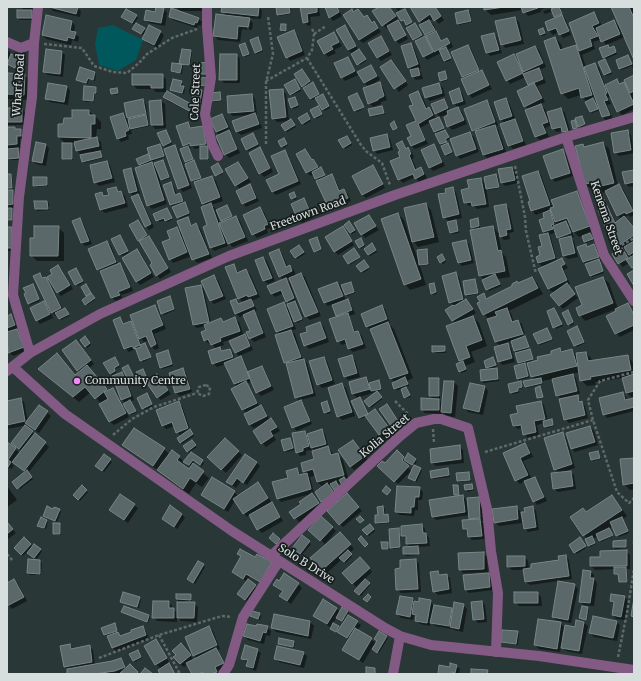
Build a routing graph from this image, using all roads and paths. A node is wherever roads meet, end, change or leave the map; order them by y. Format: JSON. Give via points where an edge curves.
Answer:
{"nodes":[{"id":1,"x":38,"y":7,"type":"edge"},
{"id":2,"x":207,"y":7,"type":"edge"},
{"id":3,"x":268,"y":17,"type":"dead end"},
{"id":4,"x":207,"y":26,"type":"junction"},
{"id":5,"x":326,"y":26,"type":"dead end"},
{"id":6,"x":312,"y":28,"type":"dead end"},
{"id":7,"x":314,"y":34,"type":"junction"},
{"id":8,"x":7,"y":42,"type":"edge"},
{"id":9,"x":34,"y":43,"type":"junction"},
{"id":10,"x":307,"y":58,"type":"junction"},
{"id":11,"x":266,"y":82,"type":"junction"},
{"id":12,"x":634,"y":117,"type":"edge"},
{"id":13,"x":566,"y":137,"type":"junction"},
{"id":14,"x":266,"y":144,"type":"dead end"},
{"id":15,"x":513,"y":155,"type":"junction"},
{"id":16,"x":218,"y":156,"type":"dead end"},
{"id":17,"x":394,"y":195,"type":"junction"},
{"id":18,"x":634,"y":238,"type":"edge"},
{"id":19,"x":604,"y":255,"type":"junction"},
{"id":20,"x":536,"y":274,"type":"dead end"},
{"id":21,"x":634,"y":301,"type":"edge"},
{"id":22,"x":30,"y":353,"type":"junction"},
{"id":23,"x":10,"y":369,"type":"edge"},
{"id":24,"x":634,"y":372,"type":"edge"},
{"id":25,"x":197,"y":392,"type":"junction"},
{"id":26,"x":395,"y":401,"type":"dead end"},
{"id":27,"x":593,"y":420,"type":"junction"},
{"id":28,"x":416,"y":423,"type":"junction"},
{"id":29,"x":106,"y":442,"type":"junction"},
{"id":30,"x":475,"y":455,"type":"junction"},
{"id":31,"x":634,"y":498,"type":"edge"},
{"id":32,"x":634,"y":541,"type":"edge"},
{"id":33,"x":634,"y":545,"type":"edge"},
{"id":34,"x":7,"y":554,"type":"edge"},
{"id":35,"x":275,"y":559,"type":"junction"},
{"id":36,"x":13,"y":561,"type":"dead end"},
{"id":37,"x":634,"y":569,"type":"edge"},
{"id":38,"x":243,"y":617,"type":"junction"},
{"id":39,"x":159,"y":634,"type":"junction"},
{"id":40,"x":400,"y":636,"type":"junction"},
{"id":41,"x":496,"y":652,"type":"junction"},
{"id":42,"x":99,"y":658,"type":"dead end"},
{"id":43,"x":615,"y":667,"type":"junction"},
{"id":44,"x":634,"y":670,"type":"edge"},
{"id":45,"x":180,"y":674,"type":"edge"},
{"id":46,"x":223,"y":674,"type":"edge"},
{"id":47,"x":393,"y":674,"type":"edge"}],
"edges":[{"from":1,"to":9,"type":"street","name":"Wharf Road"},
{"from":2,"to":4,"type":"street","name":"Cole Street"},
{"from":3,"to":11,"type":"path","via":[[273,54]]},
{"from":4,"to":9,"type":"path","via":[[172,38],[147,54],[127,73],[94,66],[82,48]]},
{"from":4,"to":16,"type":"street","name":"Cole Street","via":[[211,78],[205,114]]},
{"from":5,"to":7,"type":"path"},
{"from":6,"to":7,"type":"path"},
{"from":7,"to":10,"type":"path","via":[[312,50]]},
{"from":8,"to":9,"type":"street","via":[[21,48]]},
{"from":9,"to":22,"type":"street","name":"Wharf Road","via":[[32,96],[19,197],[13,295]]},
{"from":10,"to":11,"type":"path"},
{"from":10,"to":17,"type":"path","via":[[361,145],[382,163]]},
{"from":11,"to":14,"type":"path"},
{"from":12,"to":13,"type":"street","name":"Freetown Road"},
{"from":13,"to":15,"type":"street","name":"Freetown Road"},
{"from":13,"to":19,"type":"street","name":"Kenema Street"},
{"from":15,"to":17,"type":"street","name":"Freetown Road"},
{"from":15,"to":20,"type":"path"},
{"from":17,"to":22,"type":"street","name":"Freetown Road","via":[[228,256],[100,314]]},
{"from":18,"to":19,"type":"path"},
{"from":19,"to":21,"type":"street","name":"Kenema Street"},
{"from":22,"to":23,"type":"street","name":"Freetown Road"},
{"from":23,"to":29,"type":"street","name":"Solo B Drive","via":[[65,414]]},
{"from":24,"to":27,"type":"path","via":[[600,381],[588,400]]},
{"from":25,"to":25,"type":"path","via":[[199,387],[210,387],[209,394],[203,396]]},
{"from":25,"to":29,"type":"path","via":[[154,407],[132,419]]},
{"from":26,"to":28,"type":"path"},
{"from":27,"to":30,"type":"path"},
{"from":27,"to":31,"type":"path","via":[[617,492],[629,503]]},
{"from":28,"to":30,"type":"street","name":"Kolia Street","via":[[441,419],[468,428]]},
{"from":28,"to":35,"type":"street","name":"Kolia Street"},
{"from":29,"to":35,"type":"street","name":"Solo B Drive"},
{"from":30,"to":41,"type":"street","name":"Kolia Street","via":[[487,509],[498,592]]},
{"from":32,"to":33,"type":"path"},
{"from":34,"to":36,"type":"path"},
{"from":35,"to":38,"type":"street","name":"Kolia Street"},
{"from":35,"to":40,"type":"street","name":"Solo B Drive"},
{"from":37,"to":43,"type":"path"},
{"from":38,"to":39,"type":"path","via":[[222,616]]},
{"from":38,"to":46,"type":"street","name":"Kolia Street","via":[[232,655]]},
{"from":39,"to":42,"type":"path"},
{"from":39,"to":45,"type":"path"},
{"from":40,"to":41,"type":"street","name":"Solo B Drive","via":[[431,645]]},
{"from":40,"to":47,"type":"street"},
{"from":41,"to":43,"type":"street","name":"Solo B Drive"},
{"from":43,"to":44,"type":"street","name":"Solo B Drive"}]}
